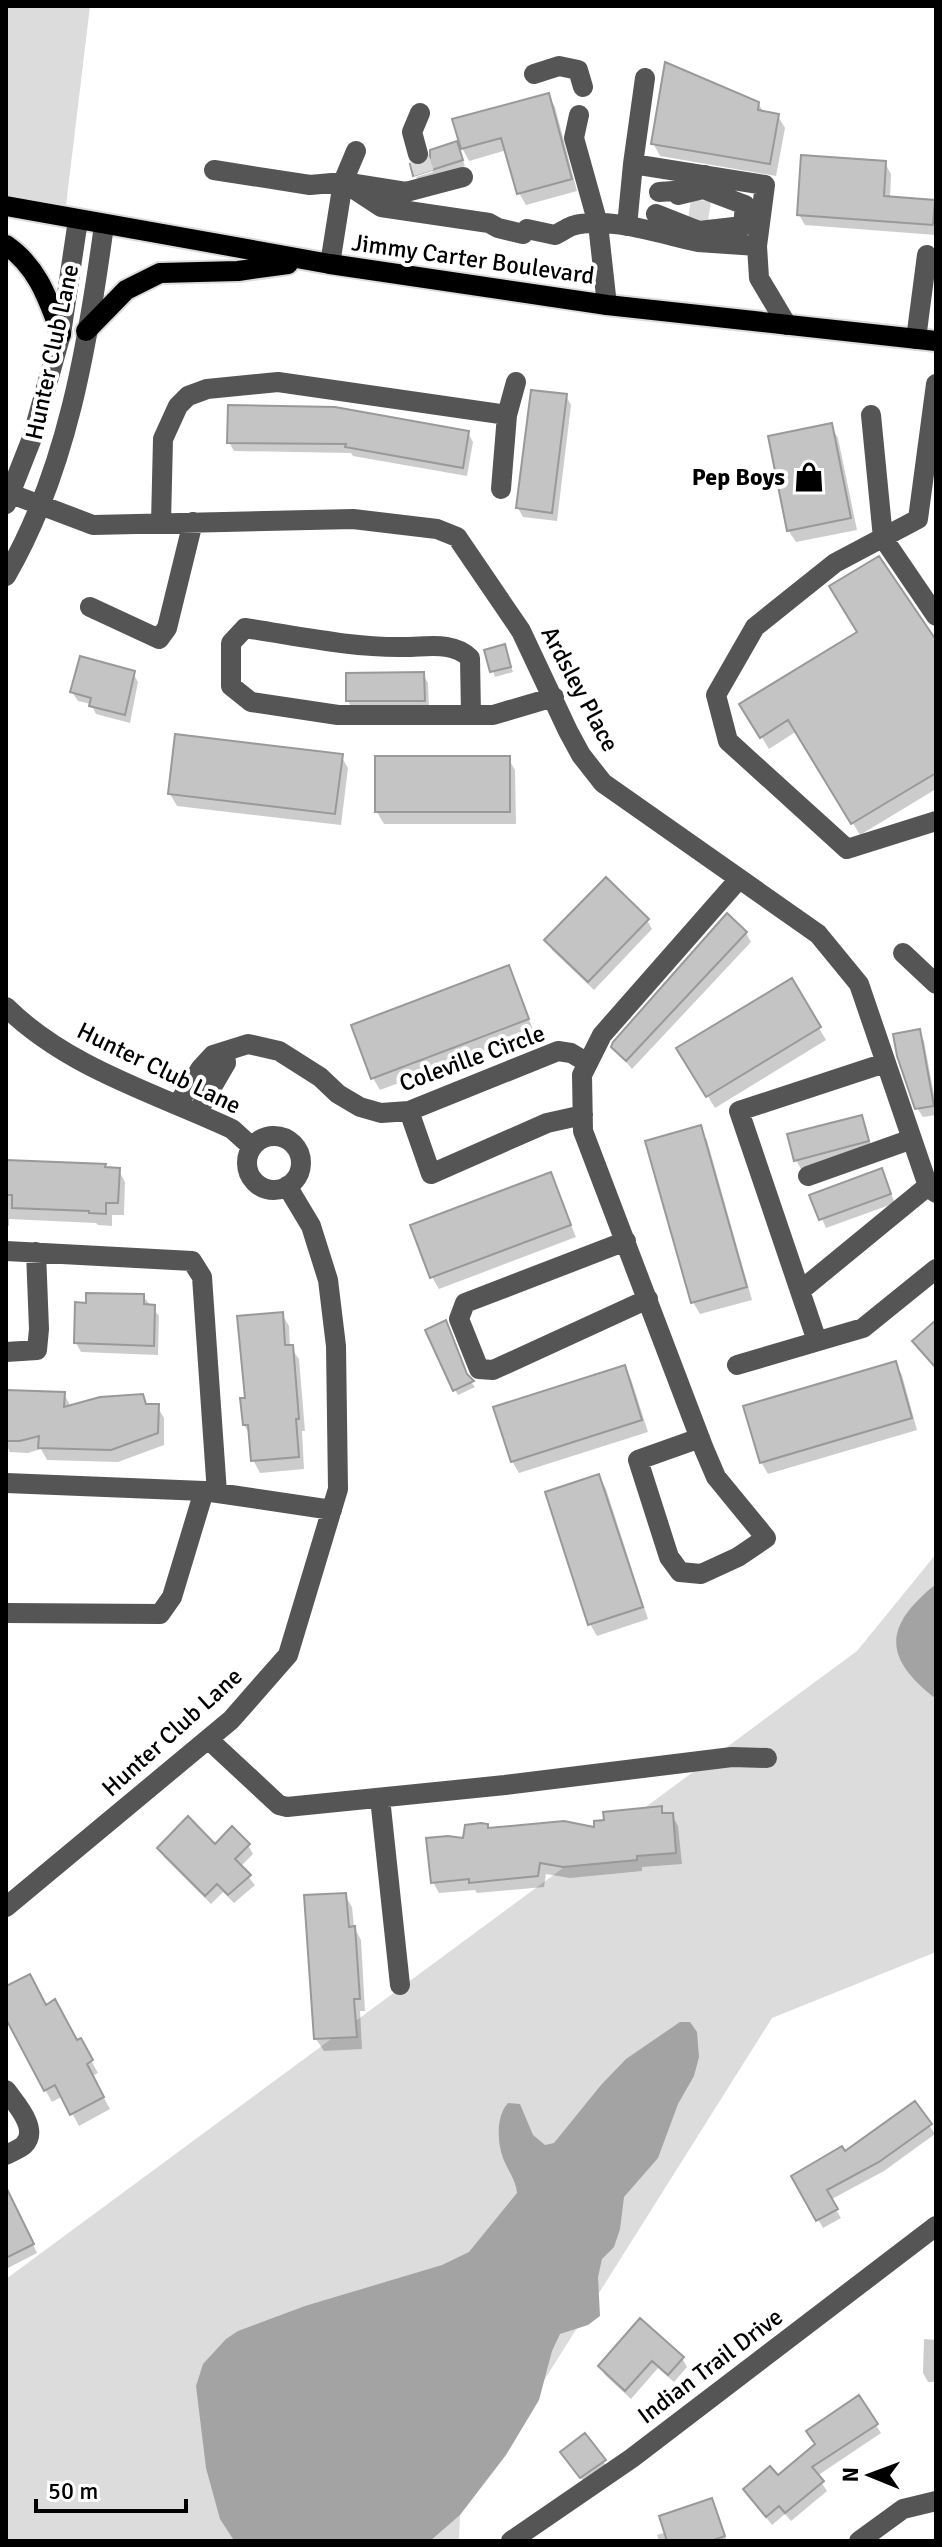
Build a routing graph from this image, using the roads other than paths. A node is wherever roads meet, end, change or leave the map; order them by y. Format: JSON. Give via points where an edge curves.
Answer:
{"nodes":[{"id":1,"x":534,"y":74,"type":"dead end"},
{"id":2,"x":645,"y":78,"type":"dead end"},
{"id":3,"x":583,"y":87,"type":"dead end"},
{"id":4,"x":579,"y":115,"type":"dead end"},
{"id":5,"x":416,"y":122,"type":"dead end"},
{"id":6,"x":356,"y":151,"type":"dead end"},
{"id":7,"x":633,"y":164,"type":"junction"},
{"id":8,"x":214,"y":170,"type":"dead end"},
{"id":9,"x":424,"y":171,"type":"junction"},
{"id":10,"x":463,"y":177,"type":"dead end"},
{"id":11,"x":343,"y":182,"type":"junction"},
{"id":12,"x":668,"y":194,"type":"dead end"},
{"id":13,"x":727,"y":203,"type":"dead end"},
{"id":14,"x":6,"y":206,"type":"edge"},
{"id":15,"x":701,"y":210,"type":"junction"},
{"id":16,"x":666,"y":215,"type":"dead end"},
{"id":17,"x":78,"y":220,"type":"junction"},
{"id":18,"x":598,"y":224,"type":"junction"},
{"id":19,"x":725,"y":224,"type":"dead end"},
{"id":20,"x":104,"y":225,"type":"junction"},
{"id":21,"x":627,"y":226,"type":"junction"},
{"id":22,"x":6,"y":245,"type":"edge"},
{"id":23,"x":757,"y":246,"type":"junction"},
{"id":24,"x":927,"y":255,"type":"dead end"},
{"id":25,"x":309,"y":261,"type":"junction"},
{"id":26,"x":330,"y":264,"type":"junction"},
{"id":27,"x":607,"y":305,"type":"junction"},
{"id":28,"x":787,"y":325,"type":"junction"},
{"id":29,"x":86,"y":331,"type":"junction"},
{"id":30,"x":61,"y":334,"type":"junction"},
{"id":31,"x":926,"y":340,"type":"edge"},
{"id":32,"x":516,"y":382,"type":"dead end"},
{"id":33,"x":936,"y":384,"type":"edge"},
{"id":34,"x":507,"y":415,"type":"junction"},
{"id":35,"x":871,"y":415,"type":"dead end"},
{"id":36,"x":501,"y":489,"type":"dead end"},
{"id":37,"x":8,"y":496,"type":"edge"},
{"id":38,"x":42,"y":505,"type":"junction"},
{"id":39,"x":193,"y":522,"type":"junction"},
{"id":40,"x":161,"y":523,"type":"junction"},
{"id":41,"x":883,"y":538,"type":"junction"},
{"id":42,"x":6,"y":576,"type":"edge"},
{"id":43,"x":90,"y":607,"type":"dead end"},
{"id":44,"x":936,"y":616,"type":"edge"},
{"id":45,"x":554,"y":697,"type":"junction"},
{"id":46,"x":471,"y":715,"type":"junction"},
{"id":47,"x":936,"y":821,"type":"edge"},
{"id":48,"x":739,"y":879,"type":"junction"},
{"id":49,"x":903,"y":953,"type":"dead end"},
{"id":50,"x":936,"y":984,"type":"edge"},
{"id":51,"x":6,"y":1007,"type":"edge"},
{"id":52,"x":588,"y":1063,"type":"junction"},
{"id":53,"x":885,"y":1063,"type":"junction"},
{"id":54,"x":188,"y":1108,"type":"junction"},
{"id":55,"x":409,"y":1111,"type":"junction"},
{"id":56,"x":583,"y":1115,"type":"junction"},
{"id":57,"x":912,"y":1139,"type":"junction"},
{"id":58,"x":252,"y":1147,"type":"junction"},
{"id":59,"x":808,"y":1176,"type":"dead end"},
{"id":60,"x":287,"y":1186,"type":"junction"},
{"id":61,"x":932,"y":1189,"type":"edge"},
{"id":62,"x":626,"y":1241,"type":"junction"},
{"id":63,"x":6,"y":1251,"type":"edge"},
{"id":64,"x":36,"y":1252,"type":"junction"},
{"id":65,"x":936,"y":1269,"type":"edge"},
{"id":66,"x":800,"y":1291,"type":"junction"},
{"id":67,"x":648,"y":1299,"type":"junction"},
{"id":68,"x":817,"y":1341,"type":"junction"},
{"id":69,"x":6,"y":1352,"type":"edge"},
{"id":70,"x":737,"y":1365,"type":"dead end"},
{"id":71,"x":700,"y":1438,"type":"junction"},
{"id":72,"x":6,"y":1483,"type":"edge"},
{"id":73,"x":210,"y":1492,"type":"junction"},
{"id":74,"x":332,"y":1510,"type":"junction"},
{"id":75,"x":6,"y":1613,"type":"edge"},
{"id":76,"x":208,"y":1739,"type":"junction"},
{"id":77,"x":767,"y":1758,"type":"dead end"},
{"id":78,"x":380,"y":1798,"type":"junction"},
{"id":79,"x":6,"y":1907,"type":"edge"},
{"id":80,"x":400,"y":1985,"type":"dead end"},
{"id":81,"x":6,"y":2090,"type":"edge"},
{"id":82,"x":6,"y":2155,"type":"edge"},
{"id":83,"x":936,"y":2226,"type":"edge"},
{"id":84,"x":936,"y":2501,"type":"edge"},
{"id":85,"x":511,"y":2541,"type":"edge"},
{"id":86,"x":859,"y":2541,"type":"edge"}],
"edges":[{"from":1,"to":3,"type":"street","via":[[559,66],[578,70]]},
{"from":2,"to":7,"type":"street"},
{"from":4,"to":18,"type":"street","via":[[574,138]]},
{"from":5,"to":9,"type":"street"},
{"from":6,"to":11,"type":"street"},
{"from":7,"to":15,"type":"street"},
{"from":7,"to":21,"type":"street"},
{"from":8,"to":11,"type":"street","via":[[310,185]]},
{"from":9,"to":10,"type":"street"},
{"from":9,"to":11,"type":"street","via":[[406,192]]},
{"from":11,"to":18,"type":"street","via":[[381,207],[489,223],[499,217],[555,235],[574,225]]},
{"from":11,"to":26,"type":"street"},
{"from":12,"to":15,"type":"street"},
{"from":13,"to":15,"type":"street"},
{"from":14,"to":17,"type":"main road","name":"Jimmy Carter Boulevard"},
{"from":15,"to":16,"type":"street"},
{"from":15,"to":19,"type":"street"},
{"from":15,"to":21,"type":"street"},
{"from":15,"to":23,"type":"street"},
{"from":15,"to":23,"type":"street","via":[[765,185]]},
{"from":17,"to":20,"type":"main road","name":"Jimmy Carter Boulevard"},
{"from":17,"to":30,"type":"street","name":"Hunter Club Lane"},
{"from":18,"to":21,"type":"street"},
{"from":18,"to":27,"type":"street"},
{"from":20,"to":25,"type":"main road","name":"Jimmy Carter Boulevard"},
{"from":20,"to":29,"type":"street","name":"Hunter Club Lane"},
{"from":22,"to":30,"type":"main road","via":[[23,257],[42,286]]},
{"from":23,"to":28,"type":"street","via":[[759,278]]},
{"from":24,"to":31,"type":"street"},
{"from":25,"to":26,"type":"main road","name":"Jimmy Carter Boulevard"},
{"from":25,"to":29,"type":"main road","via":[[238,271],[160,273],[126,290]]},
{"from":26,"to":27,"type":"main road","name":"Jimmy Carter Boulevard"},
{"from":27,"to":28,"type":"main road","name":"Jimmy Carter Boulevard"},
{"from":28,"to":31,"type":"main road","name":"Jimmy Carter Boulevard"},
{"from":29,"to":38,"type":"street","name":"Hunter Club Lane"},
{"from":30,"to":37,"type":"street","name":"Hunter Club Lane","via":[[32,438]]},
{"from":32,"to":34,"type":"street"},
{"from":33,"to":41,"type":"street","via":[[918,519]]},
{"from":34,"to":36,"type":"street"},
{"from":34,"to":40,"type":"street","via":[[278,382],[207,389],[178,406],[163,439]]},
{"from":35,"to":41,"type":"street"},
{"from":37,"to":38,"type":"street","name":"Ardsley Place"},
{"from":38,"to":40,"type":"street","name":"Ardsley Place","via":[[93,525]]},
{"from":38,"to":42,"type":"street","name":"Hunter Club Lane"},
{"from":39,"to":40,"type":"street","name":"Ardsley Place"},
{"from":39,"to":43,"type":"street","via":[[167,628],[159,639]]},
{"from":39,"to":45,"type":"street","name":"Ardsley Place","via":[[353,519],[437,529],[457,537],[521,631]]},
{"from":41,"to":44,"type":"street"},
{"from":41,"to":47,"type":"street","via":[[835,563],[755,627],[716,695],[728,741],[847,849]]},
{"from":45,"to":46,"type":"street","via":[[493,715]]},
{"from":45,"to":48,"type":"street","name":"Ardsley Place","via":[[581,755],[603,783]]},
{"from":46,"to":46,"type":"street","via":[[338,715],[251,702],[231,686],[231,643],[245,628],[382,648],[451,646],[470,658]]},
{"from":48,"to":52,"type":"street","via":[[602,1035]]},
{"from":48,"to":53,"type":"street","name":"Ardsley Place","via":[[818,934],[859,984]]},
{"from":49,"to":50,"type":"street"},
{"from":51,"to":54,"type":"street","name":"Hunter Club Lane","via":[[74,1059]]},
{"from":52,"to":55,"type":"street","name":"Coleville Circle","via":[[558,1051]]},
{"from":52,"to":56,"type":"street","via":[[582,1075]]},
{"from":53,"to":57,"type":"street","name":"Ardsley Place"},
{"from":53,"to":66,"type":"street","via":[[739,1111]]},
{"from":54,"to":55,"type":"street","name":"Coleville Circle","via":[[201,1068],[213,1055],[248,1044],[279,1051],[360,1107],[381,1113]]},
{"from":54,"to":58,"type":"street","name":"Hunter Club Lane","via":[[232,1129]]},
{"from":55,"to":56,"type":"street","via":[[431,1174],[547,1123]]},
{"from":56,"to":62,"type":"street","via":[[583,1131]]},
{"from":57,"to":59,"type":"street"},
{"from":57,"to":61,"type":"street","name":"Ardsley Place"},
{"from":58,"to":60,"type":"street","via":[[245,1160],[252,1181],[271,1191]]},
{"from":58,"to":60,"type":"street","via":[[276,1135],[295,1144],[302,1165]]},
{"from":60,"to":74,"type":"street","name":"Hunter Club Lane","via":[[311,1226],[328,1280],[336,1346],[338,1489]]},
{"from":61,"to":66,"type":"street"},
{"from":62,"to":67,"type":"street"},
{"from":62,"to":67,"type":"street","via":[[465,1303],[459,1319],[479,1369],[493,1370]]},
{"from":63,"to":64,"type":"street"},
{"from":64,"to":69,"type":"street","via":[[37,1350]]},
{"from":64,"to":73,"type":"street","via":[[192,1261],[202,1277]]},
{"from":65,"to":68,"type":"street","via":[[863,1328]]},
{"from":66,"to":68,"type":"street"},
{"from":67,"to":71,"type":"street"},
{"from":68,"to":70,"type":"street"},
{"from":71,"to":71,"type":"street","via":[[716,1477],[766,1538],[701,1574],[680,1572],[669,1557],[638,1460]]},
{"from":72,"to":73,"type":"street"},
{"from":73,"to":74,"type":"street"},
{"from":73,"to":75,"type":"street","via":[[172,1597],[160,1614]]},
{"from":74,"to":76,"type":"street","name":"Hunter Club Lane","via":[[288,1655],[248,1703]]},
{"from":76,"to":78,"type":"street","via":[[279,1805]]},
{"from":76,"to":79,"type":"street","name":"Hunter Club Lane"},
{"from":77,"to":78,"type":"street","via":[[732,1757]]},
{"from":78,"to":80,"type":"street"},
{"from":81,"to":82,"type":"street","via":[[27,2119],[29,2137]]},
{"from":83,"to":85,"type":"street","name":"Indian Trail Drive","via":[[632,2458]]},
{"from":84,"to":86,"type":"street","via":[[903,2509]]}]}
